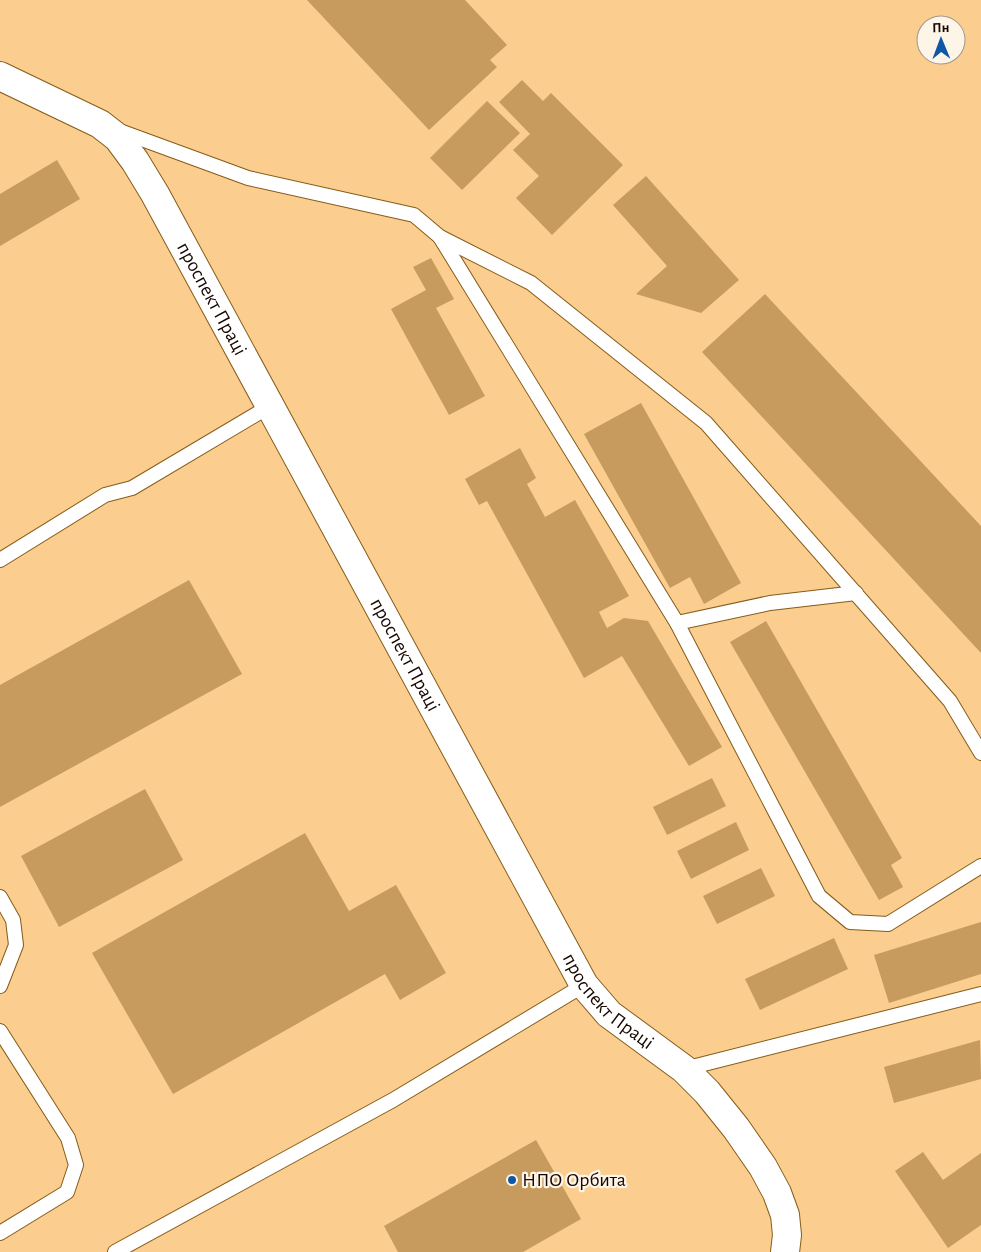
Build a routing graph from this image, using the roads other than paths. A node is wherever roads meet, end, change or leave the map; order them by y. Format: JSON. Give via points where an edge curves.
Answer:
{"nodes":[{"id":1,"x":0,"y":76,"type":"edge"},
{"id":2,"x":100,"y":124,"type":"junction"},
{"id":3,"x":440,"y":237,"type":"junction"},
{"id":4,"x":270,"y":406,"type":"junction"},
{"id":5,"x":0,"y":560,"type":"edge"},
{"id":6,"x":856,"y":593,"type":"junction"},
{"id":7,"x":677,"y":623,"type":"junction"},
{"id":8,"x":981,"y":753,"type":"edge"},
{"id":9,"x":981,"y":866,"type":"edge"},
{"id":10,"x":0,"y":897,"type":"edge"},
{"id":11,"x":584,"y":985,"type":"junction"},
{"id":12,"x":0,"y":986,"type":"edge"},
{"id":13,"x":981,"y":994,"type":"edge"},
{"id":14,"x":0,"y":1031,"type":"edge"},
{"id":15,"x":684,"y":1069,"type":"junction"},
{"id":16,"x":0,"y":1233,"type":"edge"},
{"id":17,"x":115,"y":1252,"type":"edge"},
{"id":18,"x":785,"y":1252,"type":"edge"}],
"edges":[{"from":1,"to":2,"type":"street","name":"проспект Праці"},
{"from":2,"to":3,"type":"lane","via":[[248,178],[414,215]]},
{"from":2,"to":4,"type":"street","name":"проспект Праці","via":[[118,138],[136,161]]},
{"from":3,"to":6,"type":"lane","via":[[531,283],[706,422]]},
{"from":3,"to":7,"type":"lane"},
{"from":4,"to":5,"type":"lane","via":[[132,488],[105,495]]},
{"from":4,"to":11,"type":"street","name":"проспект Праці"},
{"from":6,"to":7,"type":"lane","via":[[770,602]]},
{"from":6,"to":8,"type":"lane","via":[[950,700]]},
{"from":7,"to":9,"type":"lane","via":[[819,896],[850,922],[888,924]]},
{"from":10,"to":12,"type":"lane","via":[[12,920],[16,945]]},
{"from":11,"to":15,"type":"street","name":"проспект Праці","via":[[609,1014]]},
{"from":11,"to":17,"type":"lane","via":[[393,1100]]},
{"from":13,"to":15,"type":"lane"},
{"from":14,"to":16,"type":"lane","via":[[68,1138],[76,1165],[66,1192]]},
{"from":15,"to":18,"type":"street","name":"проспект Праці","via":[[707,1092],[763,1167],[785,1215]]}]}
